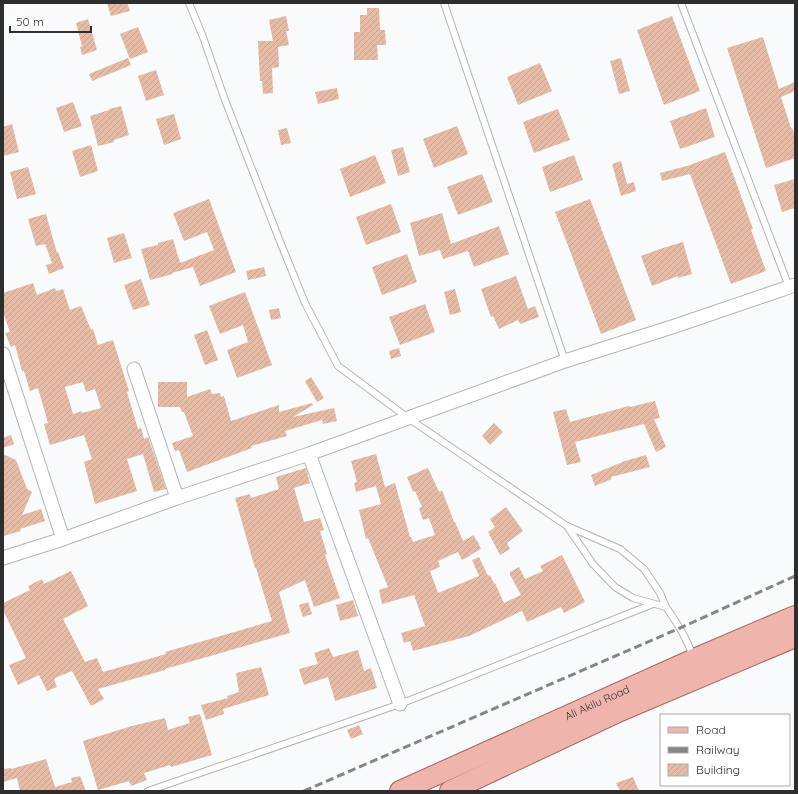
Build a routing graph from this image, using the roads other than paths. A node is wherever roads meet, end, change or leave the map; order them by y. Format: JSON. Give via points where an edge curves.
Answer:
{"nodes":[{"id":1,"x":189,"y":3,"type":"edge"},
{"id":2,"x":444,"y":3,"type":"edge"},
{"id":3,"x":681,"y":3,"type":"edge"},
{"id":4,"x":792,"y":286,"type":"edge"},
{"id":5,"x":3,"y":354,"type":"edge"},
{"id":6,"x":565,"y":361,"type":"junction"},
{"id":7,"x":134,"y":369,"type":"dead end"},
{"id":8,"x":408,"y":418,"type":"junction"},
{"id":9,"x":309,"y":454,"type":"junction"},
{"id":10,"x":177,"y":498,"type":"junction"},
{"id":11,"x":567,"y":526,"type":"junction"},
{"id":12,"x":63,"y":539,"type":"junction"},
{"id":13,"x":3,"y":558,"type":"edge"},
{"id":14,"x":653,"y":604,"type":"junction"},
{"id":15,"x":666,"y":607,"type":"junction"},
{"id":16,"x":795,"y":616,"type":"edge"},
{"id":17,"x":795,"y":637,"type":"edge"},
{"id":18,"x":698,"y":668,"type":"junction"},
{"id":19,"x":400,"y":704,"type":"junction"},
{"id":20,"x":458,"y":789,"type":"edge"},
{"id":21,"x":148,"y":791,"type":"edge"},
{"id":22,"x":400,"y":791,"type":"edge"}],
"edges":[{"from":1,"to":8,"type":"lane","via":[[279,239],[312,317],[338,366]]},
{"from":2,"to":6,"type":"lane"},
{"from":3,"to":4,"type":"lane"},
{"from":4,"to":6,"type":"street"},
{"from":5,"to":12,"type":"street"},
{"from":6,"to":8,"type":"street"},
{"from":7,"to":10,"type":"street"},
{"from":8,"to":9,"type":"street"},
{"from":8,"to":11,"type":"lane"},
{"from":9,"to":10,"type":"street"},
{"from":9,"to":19,"type":"street"},
{"from":10,"to":12,"type":"street"},
{"from":11,"to":14,"type":"lane","via":[[593,564],[615,587],[633,598]]},
{"from":11,"to":15,"type":"lane","via":[[620,549],[644,569]]},
{"from":12,"to":13,"type":"street"},
{"from":14,"to":15,"type":"lane"},
{"from":14,"to":19,"type":"lane"},
{"from":15,"to":18,"type":"lane","via":[[689,644]]},
{"from":16,"to":18,"type":"main road","name":"Ali Akilu Road"},
{"from":17,"to":18,"type":"main road","name":"Ali Akilu Road"},
{"from":18,"to":20,"type":"main road","name":"Ali Akilu Road","via":[[620,711]]},
{"from":18,"to":22,"type":"main road","name":"Ali Akilu Road"},
{"from":19,"to":21,"type":"lane"}]}
